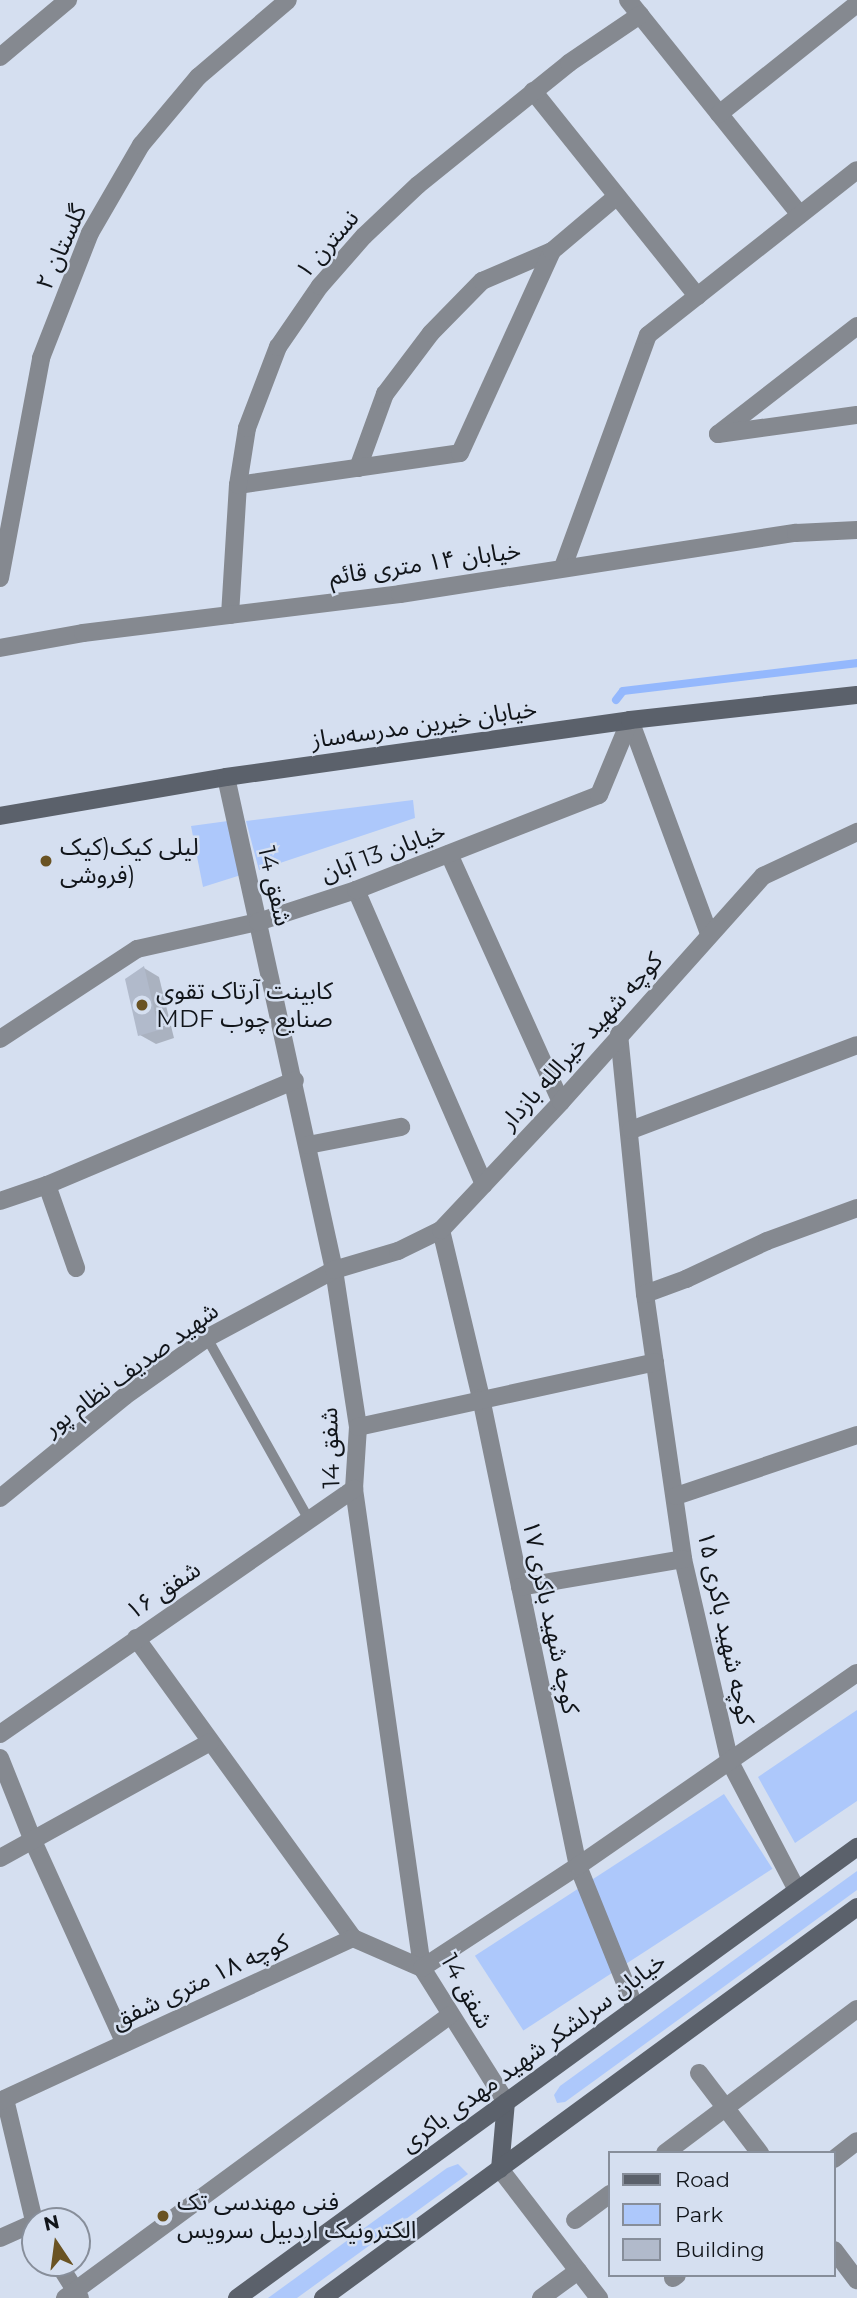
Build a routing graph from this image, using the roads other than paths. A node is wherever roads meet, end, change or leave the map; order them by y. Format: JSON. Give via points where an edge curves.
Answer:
{"nodes":[{"id":1,"x":68,"y":0,"type":"edge"},
{"id":2,"x":288,"y":0,"type":"edge"},
{"id":3,"x":628,"y":0,"type":"edge"},
{"id":4,"x":851,"y":4,"type":"edge"},
{"id":5,"x":640,"y":15,"type":"junction"},
{"id":6,"x":0,"y":57,"type":"edge"},
{"id":7,"x":533,"y":91,"type":"junction"},
{"id":8,"x":719,"y":114,"type":"junction"},
{"id":9,"x":857,"y":170,"type":"edge"},
{"id":10,"x":617,"y":196,"type":"junction"},
{"id":11,"x":800,"y":215,"type":"junction"},
{"id":12,"x":552,"y":251,"type":"junction"},
{"id":13,"x":697,"y":296,"type":"junction"},
{"id":14,"x":857,"y":326,"type":"edge"},
{"id":15,"x":857,"y":415,"type":"edge"},
{"id":16,"x":358,"y":468,"type":"junction"},
{"id":17,"x":238,"y":485,"type":"junction"},
{"id":18,"x":857,"y":530,"type":"edge"},
{"id":19,"x":563,"y":567,"type":"junction"},
{"id":20,"x":0,"y":578,"type":"edge"},
{"id":21,"x":230,"y":615,"type":"junction"},
{"id":22,"x":0,"y":648,"type":"edge"},
{"id":23,"x":857,"y":695,"type":"edge"},
{"id":24,"x":630,"y":720,"type":"junction"},
{"id":25,"x":226,"y":777,"type":"junction"},
{"id":26,"x":0,"y":816,"type":"edge"},
{"id":27,"x":857,"y":832,"type":"edge"},
{"id":28,"x":449,"y":854,"type":"junction"},
{"id":29,"x":356,"y":890,"type":"junction"},
{"id":30,"x":258,"y":922,"type":"junction"},
{"id":31,"x":709,"y":934,"type":"junction"},
{"id":32,"x":619,"y":1034,"type":"junction"},
{"id":33,"x":0,"y":1039,"type":"edge"},
{"id":34,"x":857,"y":1045,"type":"edge"},
{"id":35,"x":295,"y":1080,"type":"junction"},
{"id":36,"x":561,"y":1102,"type":"junction"},
{"id":37,"x":401,"y":1126,"type":"dead end"},
{"id":38,"x":631,"y":1130,"type":"junction"},
{"id":39,"x":308,"y":1145,"type":"junction"},
{"id":40,"x":484,"y":1184,"type":"junction"},
{"id":41,"x":47,"y":1185,"type":"junction"},
{"id":42,"x":0,"y":1201,"type":"edge"},
{"id":43,"x":857,"y":1208,"type":"edge"},
{"id":44,"x":441,"y":1230,"type":"junction"},
{"id":45,"x":76,"y":1268,"type":"dead end"},
{"id":46,"x":334,"y":1270,"type":"junction"},
{"id":47,"x":645,"y":1294,"type":"junction"},
{"id":48,"x":207,"y":1338,"type":"junction"},
{"id":49,"x":655,"y":1362,"type":"junction"},
{"id":50,"x":481,"y":1398,"type":"junction"},
{"id":51,"x":358,"y":1427,"type":"junction"},
{"id":52,"x":857,"y":1435,"type":"edge"},
{"id":53,"x":354,"y":1489,"type":"junction"},
{"id":54,"x":676,"y":1496,"type":"junction"},
{"id":55,"x":0,"y":1498,"type":"edge"},
{"id":56,"x":309,"y":1520,"type":"junction"},
{"id":57,"x":683,"y":1559,"type":"junction"},
{"id":58,"x":520,"y":1587,"type":"junction"},
{"id":59,"x":136,"y":1638,"type":"junction"},
{"id":60,"x":857,"y":1673,"type":"edge"},
{"id":61,"x":0,"y":1734,"type":"edge"},
{"id":62,"x":210,"y":1742,"type":"junction"},
{"id":63,"x":0,"y":1758,"type":"edge"},
{"id":64,"x":730,"y":1762,"type":"junction"},
{"id":65,"x":33,"y":1841,"type":"junction"},
{"id":66,"x":857,"y":1847,"type":"edge"},
{"id":67,"x":0,"y":1858,"type":"edge"},
{"id":68,"x":578,"y":1866,"type":"junction"},
{"id":69,"x":797,"y":1890,"type":"junction"},
{"id":70,"x":857,"y":1908,"type":"edge"},
{"id":71,"x":353,"y":1938,"type":"junction"},
{"id":72,"x":422,"y":1968,"type":"junction"},
{"id":73,"x":635,"y":2008,"type":"junction"},
{"id":74,"x":857,"y":2009,"type":"edge"},
{"id":75,"x":450,"y":2015,"type":"junction"},
{"id":76,"x":124,"y":2042,"type":"junction"},
{"id":77,"x":699,"y":2073,"type":"dead end"},
{"id":78,"x":2,"y":2100,"type":"edge"},
{"id":79,"x":506,"y":2102,"type":"junction"},
{"id":80,"x":725,"y":2108,"type":"junction"},
{"id":81,"x":857,"y":2141,"type":"edge"},
{"id":82,"x":668,"y":2151,"type":"edge"},
{"id":83,"x":758,"y":2151,"type":"edge"},
{"id":84,"x":836,"y":2157,"type":"edge"},
{"id":85,"x":500,"y":2169,"type":"junction"},
{"id":86,"x":608,"y":2195,"type":"edge"},
{"id":87,"x":30,"y":2207,"type":"edge"},
{"id":88,"x":575,"y":2220,"type":"dead end"},
{"id":89,"x":21,"y":2229,"type":"edge"},
{"id":90,"x":0,"y":2238,"type":"edge"},
{"id":91,"x":836,"y":2253,"type":"edge"},
{"id":92,"x":578,"y":2271,"type":"junction"},
{"id":93,"x":64,"y":2277,"type":"edge"},
{"id":94,"x":857,"y":2280,"type":"edge"},
{"id":95,"x":73,"y":2296,"type":"edge"},
{"id":96,"x":237,"y":2298,"type":"edge"},
{"id":97,"x":323,"y":2298,"type":"edge"},
{"id":98,"x":541,"y":2298,"type":"edge"},
{"id":99,"x":599,"y":2298,"type":"edge"}],
"edges":[{"from":1,"to":6,"type":"street"},
{"from":2,"to":20,"type":"street","name":"گلستان ۲","via":[[198,77],[173,106],[141,145],[90,233],[41,358]]},
{"from":3,"to":5,"type":"street"},
{"from":4,"to":8,"type":"street"},
{"from":5,"to":7,"type":"street","name":"نسترن ۱"},
{"from":5,"to":8,"type":"street"},
{"from":7,"to":10,"type":"street"},
{"from":7,"to":17,"type":"street","name":"نسترن ۱","via":[[418,185],[363,236],[320,286],[278,347],[247,428]]},
{"from":8,"to":11,"type":"street"},
{"from":9,"to":11,"type":"street"},
{"from":10,"to":12,"type":"street"},
{"from":10,"to":13,"type":"street"},
{"from":11,"to":13,"type":"street"},
{"from":12,"to":16,"type":"street","via":[[482,281],[431,333],[385,394]]},
{"from":12,"to":16,"type":"street","via":[[460,453]]},
{"from":13,"to":19,"type":"street","via":[[648,335]]},
{"from":14,"to":15,"type":"street","via":[[718,435]]},
{"from":16,"to":17,"type":"street"},
{"from":17,"to":21,"type":"street","name":"نسترن ۱"},
{"from":18,"to":19,"type":"street","name":"خیابان ۱۴ متری قائم","via":[[796,533]]},
{"from":19,"to":21,"type":"street","name":"خیابان ۱۴ متری قائم"},
{"from":21,"to":22,"type":"street","name":"خیابان ۱۴ متری قائم"},
{"from":23,"to":24,"type":"main road","name":"خیابان خیرین مدرسه‌ساز"},
{"from":24,"to":25,"type":"main road","name":"خیابان خیرین مدرسه‌ساز"},
{"from":24,"to":28,"type":"street","name":"خیابان 13 آبان","via":[[599,795]]},
{"from":24,"to":31,"type":"street"},
{"from":25,"to":26,"type":"main road","name":"خیابان خیرین مدرسه‌ساز"},
{"from":25,"to":30,"type":"street","name":"شفق 14"},
{"from":27,"to":31,"type":"street","name":"کوچه شهید خیرالله بازدار","via":[[763,876]]},
{"from":28,"to":29,"type":"street","name":"خیابان 13 آبان"},
{"from":28,"to":36,"type":"street"},
{"from":29,"to":30,"type":"street","name":"خیابان 13 آبان"},
{"from":29,"to":40,"type":"street"},
{"from":30,"to":33,"type":"street","name":"خیابان 13 آبان","via":[[138,949]]},
{"from":30,"to":35,"type":"street","name":"شفق 14"},
{"from":31,"to":32,"type":"street","name":"کوچه شهید خیرالله بازدار"},
{"from":32,"to":36,"type":"street","name":"کوچه شهید خیرالله بازدار"},
{"from":32,"to":38,"type":"street","name":"کوچه شهید باکری ۱۵"},
{"from":34,"to":38,"type":"street"},
{"from":35,"to":39,"type":"street","name":"شفق 14"},
{"from":35,"to":41,"type":"street"},
{"from":36,"to":40,"type":"street","name":"کوچه شهید خیرالله بازدار"},
{"from":37,"to":39,"type":"street"},
{"from":38,"to":47,"type":"street","name":"کوچه شهید باکری ۱۵"},
{"from":39,"to":46,"type":"street","name":"شفق 14"},
{"from":40,"to":44,"type":"street","name":"کوچه شهید خیرالله بازدار"},
{"from":41,"to":42,"type":"street"},
{"from":41,"to":45,"type":"street"},
{"from":43,"to":47,"type":"street"},
{"from":44,"to":46,"type":"street","name":"کوچه شهید خیرالله بازدار","via":[[398,1251]]},
{"from":44,"to":50,"type":"street","name":"کوچه شهید باکری ۱۷"},
{"from":46,"to":48,"type":"street","name":"شهید صدیف نظام پور"},
{"from":46,"to":51,"type":"street","name":"شفق 14"},
{"from":47,"to":49,"type":"street","name":"کوچه شهید باکری ۱۵"},
{"from":48,"to":55,"type":"street","name":"شهید صدیف نظام پور","via":[[125,1396]]},
{"from":48,"to":56,"type":"lane"},
{"from":49,"to":50,"type":"street"},
{"from":49,"to":54,"type":"street","name":"کوچه شهید باکری ۱۵"},
{"from":50,"to":51,"type":"street"},
{"from":50,"to":58,"type":"street","name":"کوچه شهید باکری ۱۷"},
{"from":51,"to":53,"type":"street","name":"شفق 14"},
{"from":52,"to":54,"type":"street"},
{"from":53,"to":56,"type":"street","name":"شفق ۱۶"},
{"from":53,"to":72,"type":"street","name":"شفق 14"},
{"from":54,"to":57,"type":"street","name":"کوچه شهید باکری ۱۵"},
{"from":56,"to":59,"type":"street","name":"شفق ۱۶"},
{"from":57,"to":58,"type":"street"},
{"from":57,"to":64,"type":"street","name":"کوچه شهید باکری ۱۵"},
{"from":58,"to":68,"type":"street","name":"کوچه شهید باکری ۱۷"},
{"from":59,"to":61,"type":"street","name":"شفق ۱۶"},
{"from":59,"to":62,"type":"street"},
{"from":60,"to":64,"type":"street"},
{"from":62,"to":65,"type":"street"},
{"from":62,"to":71,"type":"street"},
{"from":63,"to":65,"type":"street"},
{"from":64,"to":68,"type":"street"},
{"from":64,"to":69,"type":"street","name":"کوچه شهید باکری ۱۵"},
{"from":65,"to":67,"type":"street"},
{"from":65,"to":76,"type":"street"},
{"from":66,"to":69,"type":"main road","name":"خیابان سرلشکر شهید مهدی باکری"},
{"from":68,"to":72,"type":"street"},
{"from":68,"to":73,"type":"street","name":"کوچه شهید باکری ۱۷"},
{"from":69,"to":73,"type":"main road","name":"خیابان سرلشکر شهید مهدی باکری"},
{"from":70,"to":85,"type":"main road"},
{"from":71,"to":72,"type":"street"},
{"from":71,"to":76,"type":"street","name":"کوچه ۱۸ متری شفق"},
{"from":72,"to":75,"type":"street","name":"شفق 14"},
{"from":73,"to":79,"type":"main road","name":"خیابان سرلشکر شهید مهدی باکری"},
{"from":74,"to":80,"type":"street"},
{"from":75,"to":79,"type":"street","name":"شفق 14"},
{"from":75,"to":95,"type":"street"},
{"from":76,"to":78,"type":"street","name":"کوچه ۱۸ متری شفق"},
{"from":77,"to":80,"type":"street"},
{"from":78,"to":87,"type":"street"},
{"from":79,"to":85,"type":"main road"},
{"from":79,"to":96,"type":"main road","name":"خیابان سرلشکر شهید مهدی باکری"},
{"from":80,"to":82,"type":"street"},
{"from":80,"to":83,"type":"street"},
{"from":81,"to":84,"type":"street"},
{"from":85,"to":92,"type":"street"},
{"from":85,"to":97,"type":"main road"},
{"from":86,"to":88,"type":"street"},
{"from":89,"to":90,"type":"street"},
{"from":91,"to":94,"type":"street"},
{"from":92,"to":98,"type":"street"},
{"from":92,"to":99,"type":"street"},
{"from":93,"to":95,"type":"street"}]}
